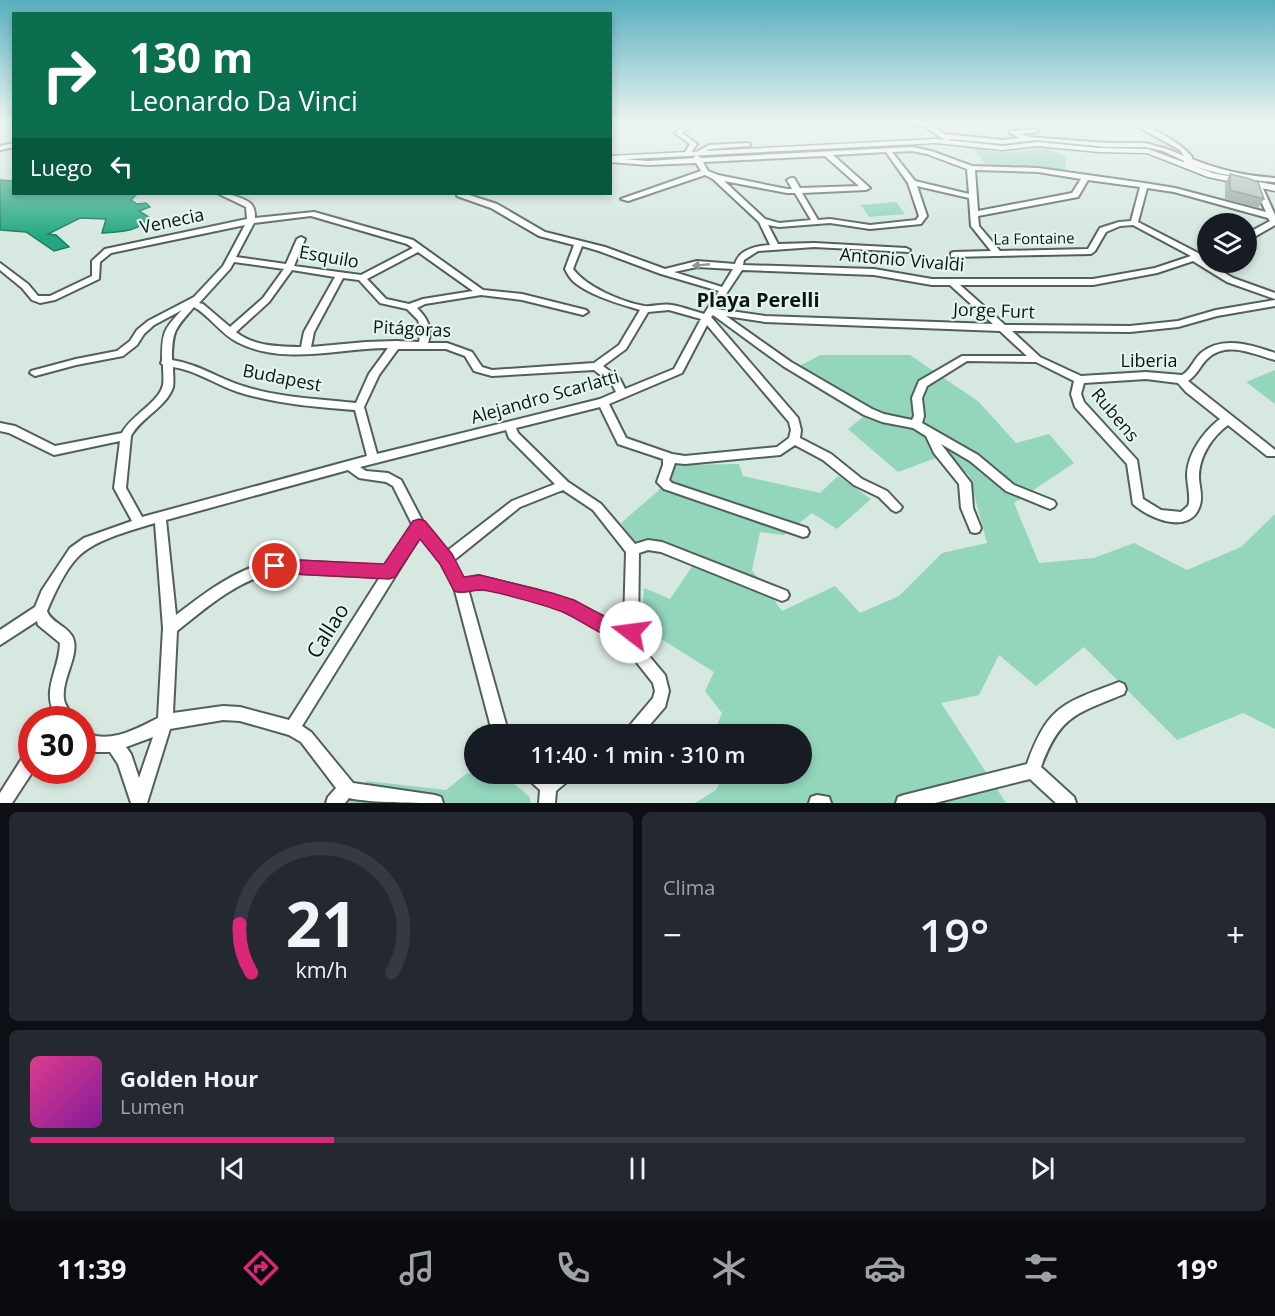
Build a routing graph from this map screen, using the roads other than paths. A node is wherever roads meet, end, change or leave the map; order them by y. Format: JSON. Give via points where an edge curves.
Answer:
{"nodes":[{"id":1,"x":699,"y":161,"type":"edge"},
{"id":2,"x":833,"y":161,"type":"edge"},
{"id":3,"x":896,"y":161,"type":"edge"},
{"id":4,"x":953,"y":161,"type":"edge"},
{"id":5,"x":1181,"y":161,"type":"edge"},
{"id":6,"x":1186,"y":163,"type":"junction"},
{"id":7,"x":971,"y":168,"type":"junction"},
{"id":8,"x":705,"y":172,"type":"junction"},
{"id":9,"x":717,"y":177,"type":"junction"},
{"id":10,"x":1086,"y":177,"type":"junction"},
{"id":11,"x":791,"y":180,"type":"dead end"},
{"id":12,"x":1275,"y":180,"type":"edge"},
{"id":13,"x":912,"y":183,"type":"junction"},
{"id":14,"x":1144,"y":185,"type":"junction"},
{"id":15,"x":1275,"y":188,"type":"edge"},
{"id":16,"x":1260,"y":189,"type":"junction"},
{"id":17,"x":799,"y":191,"type":"junction"},
{"id":18,"x":1275,"y":194,"type":"edge"},
{"id":19,"x":225,"y":195,"type":"edge"},
{"id":20,"x":463,"y":195,"type":"edge"},
{"id":21,"x":974,"y":197,"type":"junction"},
{"id":22,"x":625,"y":199,"type":"dead end"},
{"id":23,"x":974,"y":214,"type":"junction"},
{"id":24,"x":1274,"y":217,"type":"edge"},
{"id":25,"x":251,"y":221,"type":"junction"},
{"id":26,"x":762,"y":221,"type":"junction"},
{"id":27,"x":816,"y":222,"type":"junction"},
{"id":28,"x":1134,"y":223,"type":"junction"},
{"id":29,"x":1257,"y":232,"type":"edge"},
{"id":30,"x":301,"y":239,"type":"dead end"},
{"id":31,"x":579,"y":243,"type":"junction"},
{"id":32,"x":775,"y":247,"type":"junction"},
{"id":33,"x":419,"y":248,"type":"junction"},
{"id":34,"x":906,"y":250,"type":"dead end"},
{"id":35,"x":997,"y":253,"type":"junction"},
{"id":36,"x":1197,"y":254,"type":"edge"},
{"id":37,"x":954,"y":255,"type":"dead end"},
{"id":38,"x":1197,"y":257,"type":"edge"},
{"id":39,"x":232,"y":259,"type":"junction"},
{"id":40,"x":0,"y":266,"type":"edge"},
{"id":41,"x":291,"y":267,"type":"junction"},
{"id":42,"x":739,"y":267,"type":"junction"},
{"id":43,"x":664,"y":272,"type":"junction"},
{"id":44,"x":1221,"y":273,"type":"edge"},
{"id":45,"x":341,"y":274,"type":"junction"},
{"id":46,"x":362,"y":278,"type":"junction"},
{"id":47,"x":953,"y":283,"type":"junction"},
{"id":48,"x":723,"y":290,"type":"junction"},
{"id":49,"x":481,"y":292,"type":"junction"},
{"id":50,"x":1275,"y":296,"type":"edge"},
{"id":51,"x":196,"y":300,"type":"junction"},
{"id":52,"x":1275,"y":303,"type":"edge"},
{"id":53,"x":410,"y":307,"type":"junction"},
{"id":54,"x":645,"y":309,"type":"junction"},
{"id":55,"x":583,"y":312,"type":"dead end"},
{"id":56,"x":711,"y":314,"type":"junction"},
{"id":57,"x":1003,"y":328,"type":"junction"},
{"id":58,"x":232,"y":330,"type":"junction"},
{"id":59,"x":423,"y":344,"type":"junction"},
{"id":60,"x":396,"y":345,"type":"junction"},
{"id":61,"x":305,"y":351,"type":"junction"},
{"id":62,"x":1275,"y":357,"type":"edge"},
{"id":63,"x":1037,"y":359,"type":"junction"},
{"id":64,"x":166,"y":363,"type":"junction"},
{"id":65,"x":596,"y":366,"type":"junction"},
{"id":66,"x":35,"y":373,"type":"dead end"},
{"id":67,"x":1080,"y":379,"type":"junction"},
{"id":68,"x":1181,"y":379,"type":"junction"},
{"id":69,"x":622,"y":394,"type":"junction"},
{"id":70,"x":603,"y":402,"type":"junction"},
{"id":71,"x":360,"y":407,"type":"junction"},
{"id":72,"x":1228,"y":419,"type":"junction"},
{"id":73,"x":916,"y":425,"type":"junction"},
{"id":74,"x":510,"y":426,"type":"junction"},
{"id":75,"x":0,"y":427,"type":"edge"},
{"id":76,"x":930,"y":432,"type":"junction"},
{"id":77,"x":126,"y":436,"type":"junction"},
{"id":78,"x":794,"y":440,"type":"junction"},
{"id":79,"x":1271,"y":453,"type":"dead end"},
{"id":80,"x":669,"y":457,"type":"junction"},
{"id":81,"x":372,"y":459,"type":"junction"},
{"id":82,"x":351,"y":466,"type":"junction"},
{"id":83,"x":564,"y":485,"type":"junction"},
{"id":84,"x":1050,"y":504,"type":"dead end"},
{"id":85,"x":896,"y":507,"type":"dead end"},
{"id":86,"x":160,"y":516,"type":"junction"},
{"id":87,"x":139,"y":523,"type":"junction"},
{"id":88,"x":419,"y":526,"type":"junction"},
{"id":89,"x":975,"y":528,"type":"dead end"},
{"id":90,"x":803,"y":532,"type":"dead end"},
{"id":91,"x":628,"y":544,"type":"junction"},
{"id":92,"x":446,"y":559,"type":"junction"},
{"id":93,"x":389,"y":572,"type":"junction"},
{"id":94,"x":460,"y":586,"type":"junction"},
{"id":95,"x":782,"y":595,"type":"dead end"},
{"id":96,"x":40,"y":611,"type":"junction"},
{"id":97,"x":170,"y":628,"type":"junction"},
{"id":98,"x":631,"y":632,"type":"junction"},
{"id":99,"x":0,"y":638,"type":"edge"},
{"id":100,"x":1119,"y":689,"type":"dead end"},
{"id":101,"x":59,"y":706,"type":"edge"},
{"id":102,"x":165,"y":722,"type":"junction"},
{"id":103,"x":498,"y":724,"type":"edge"},
{"id":104,"x":641,"y":724,"type":"edge"},
{"id":105,"x":292,"y":728,"type":"junction"},
{"id":106,"x":96,"y":744,"type":"edge"},
{"id":107,"x":114,"y":744,"type":"junction"},
{"id":108,"x":1032,"y":770,"type":"junction"},
{"id":109,"x":18,"y":780,"type":"edge"},
{"id":110,"x":347,"y":789,"type":"junction"},
{"id":111,"x":3,"y":803,"type":"edge"},
{"id":112,"x":139,"y":803,"type":"edge"},
{"id":113,"x":334,"y":803,"type":"edge"},
{"id":114,"x":435,"y":803,"type":"edge"},
{"id":115,"x":817,"y":803,"type":"edge"},
{"id":116,"x":823,"y":803,"type":"edge"},
{"id":117,"x":904,"y":803,"type":"edge"},
{"id":118,"x":1068,"y":803,"type":"edge"}],
"edges":[{"from":1,"to":8,"type":"street"},
{"from":2,"to":17,"type":"street","via":[[866,188]]},
{"from":3,"to":13,"type":"street"},
{"from":4,"to":7,"type":"street"},
{"from":5,"to":6,"type":"main road"},
{"from":6,"to":12,"type":"street","via":[[1243,177]]},
{"from":6,"to":16,"type":"main road","via":[[1211,175]]},
{"from":7,"to":10,"type":"street","via":[[1031,169]]},
{"from":7,"to":21,"type":"street"},
{"from":8,"to":9,"type":"street"},
{"from":8,"to":22,"type":"street"},
{"from":9,"to":17,"type":"street"},
{"from":9,"to":26,"type":"street"},
{"from":10,"to":14,"type":"street"},
{"from":10,"to":23,"type":"street","via":[[1075,195]]},
{"from":11,"to":17,"type":"street"},
{"from":13,"to":21,"type":"street"},
{"from":13,"to":27,"type":"street","via":[[922,219],[914,223],[870,227],[839,221]]},
{"from":14,"to":24,"type":"street"},
{"from":14,"to":28,"type":"street"},
{"from":15,"to":16,"type":"main road"},
{"from":16,"to":18,"type":"street"},
{"from":16,"to":24,"type":"street"},
{"from":17,"to":27,"type":"street"},
{"from":19,"to":25,"type":"street","via":[[249,206]]},
{"from":20,"to":31,"type":"street","via":[[501,210],[538,232]]},
{"from":21,"to":23,"type":"street"},
{"from":23,"to":35,"type":"street","via":[[975,226]]},
{"from":24,"to":29,"type":"street","via":[[1273,224]]},
{"from":25,"to":33,"type":"street","name":"Venecia","via":[[310,214],[396,237]]},
{"from":25,"to":39,"type":"street"},
{"from":25,"to":40,"type":"street","name":"Venecia","via":[[108,251],[96,261],[96,277],[45,300],[35,298]]},
{"from":26,"to":27,"type":"street","via":[[779,225]]},
{"from":26,"to":32,"type":"street"},
{"from":28,"to":35,"type":"street","name":"La Fontaine","via":[[1103,230],[1094,249],[1087,252]]},
{"from":28,"to":36,"type":"street"},
{"from":30,"to":41,"type":"street"},
{"from":31,"to":43,"type":"street"},
{"from":31,"to":54,"type":"street","via":[[569,264],[570,274],[607,296]]},
{"from":32,"to":34,"type":"street","name":"Alejandro Scarlatti"},
{"from":32,"to":42,"type":"street","name":"Alejandro Scarlatti","via":[[750,252],[740,259]]},
{"from":33,"to":46,"type":"street"},
{"from":33,"to":49,"type":"street","name":"Venecia"},
{"from":35,"to":37,"type":"street","name":"La Fontaine"},
{"from":38,"to":47,"type":"street","name":"Antonio Vivaldi","via":[[1101,282]]},
{"from":39,"to":41,"type":"street","name":"Esquilo"},
{"from":39,"to":51,"type":"street"},
{"from":41,"to":45,"type":"street","name":"Esquilo"},
{"from":41,"to":58,"type":"street","via":[[267,300]]},
{"from":42,"to":43,"type":"street","name":"Antonio Vivaldi","one_way":true,"via":[[697,264]]},
{"from":42,"to":47,"type":"street","name":"Antonio Vivaldi","via":[[874,272]]},
{"from":42,"to":48,"type":"street","name":"Alejandro Scarlatti"},
{"from":43,"to":48,"type":"street"},
{"from":44,"to":50,"type":"street"},
{"from":45,"to":46,"type":"street","name":"Esquilo"},
{"from":45,"to":61,"type":"street","via":[[309,332]]},
{"from":46,"to":53,"type":"street","name":"Esquilo","via":[[383,301]]},
{"from":47,"to":57,"type":"street","name":"Rubens"},
{"from":48,"to":56,"type":"street","name":"Alejandro Scarlatti"},
{"from":49,"to":53,"type":"street"},
{"from":49,"to":55,"type":"street","name":"Venecia"},
{"from":51,"to":58,"type":"street","name":"Pitágoras"},
{"from":51,"to":64,"type":"street","via":[[168,333]]},
{"from":51,"to":66,"type":"street","via":[[151,323],[120,354]]},
{"from":52,"to":57,"type":"street","name":"Jorge Furt","via":[[1151,328]]},
{"from":53,"to":59,"type":"street","via":[[426,325]]},
{"from":54,"to":56,"type":"street","via":[[669,307]]},
{"from":54,"to":65,"type":"street","via":[[623,347]]},
{"from":56,"to":57,"type":"street","name":"Jorge Furt"},
{"from":56,"to":69,"type":"street","name":"Alejandro Scarlatti","via":[[678,371]]},
{"from":56,"to":73,"type":"street","via":[[868,412]]},
{"from":56,"to":78,"type":"street","via":[[794,421]]},
{"from":57,"to":63,"type":"street","name":"Rubens"},
{"from":58,"to":61,"type":"street","name":"Pitágoras","via":[[247,344]]},
{"from":59,"to":60,"type":"street","name":"Pitágoras"},
{"from":59,"to":65,"type":"street","name":"Pitágoras","via":[[463,351],[478,369],[492,373]]},
{"from":60,"to":61,"type":"street","name":"Pitágoras"},
{"from":60,"to":71,"type":"street","via":[[374,374]]},
{"from":62,"to":68,"type":"street","name":"Liberia","via":[[1244,346],[1221,348],[1205,356],[1188,377]]},
{"from":63,"to":67,"type":"street","name":"Rubens"},
{"from":63,"to":73,"type":"street","via":[[965,358],[923,384],[917,398]]},
{"from":64,"to":71,"type":"street","name":"Budapest","via":[[191,366],[255,392]]},
{"from":64,"to":77,"type":"street","via":[[168,386],[130,426]]},
{"from":65,"to":69,"type":"street","via":[[616,382]]},
{"from":67,"to":68,"type":"street","name":"Liberia","via":[[1143,375]]},
{"from":67,"to":72,"type":"street","name":"Rubens","via":[[1076,394],[1079,404],[1133,463],[1137,501],[1163,515],[1192,512],[1194,471],[1203,445],[1218,425]]},
{"from":68,"to":72,"type":"street"},
{"from":69,"to":70,"type":"street","name":"Alejandro Scarlatti"},
{"from":70,"to":74,"type":"street","name":"Alejandro Scarlatti"},
{"from":70,"to":80,"type":"street","via":[[622,441]]},
{"from":71,"to":81,"type":"street"},
{"from":72,"to":79,"type":"street"},
{"from":73,"to":76,"type":"street"},
{"from":74,"to":81,"type":"street","name":"Alejandro Scarlatti"},
{"from":74,"to":83,"type":"street","via":[[513,435]]},
{"from":75,"to":77,"type":"street","via":[[54,451]]},
{"from":76,"to":84,"type":"street","via":[[974,458],[1010,488]]},
{"from":76,"to":89,"type":"street","via":[[938,450],[965,483],[967,508]]},
{"from":77,"to":87,"type":"street","via":[[120,488]]},
{"from":78,"to":80,"type":"street","via":[[780,451],[695,460]]},
{"from":78,"to":85,"type":"street","via":[[883,494]]},
{"from":80,"to":90,"type":"street","via":[[663,482],[668,486]]},
{"from":81,"to":82,"type":"street","name":"Alejandro Scarlatti"},
{"from":82,"to":86,"type":"street","name":"Alejandro Scarlatti"},
{"from":82,"to":88,"type":"street","via":[[363,475],[397,483]]},
{"from":83,"to":91,"type":"street","via":[[597,507]]},
{"from":83,"to":92,"type":"street","via":[[516,504]]},
{"from":86,"to":87,"type":"street","name":"Alejandro Scarlatti"},
{"from":86,"to":97,"type":"street"},
{"from":87,"to":96,"type":"street","name":"Alejandro Scarlatti","via":[[104,534],[74,552]]},
{"from":88,"to":92,"type":"street"},
{"from":88,"to":93,"type":"street","name":"Callao"},
{"from":91,"to":95,"type":"street","via":[[662,547]]},
{"from":91,"to":98,"type":"street","via":[[633,564]]},
{"from":92,"to":94,"type":"street"},
{"from":93,"to":97,"type":"street","via":[[258,568]]},
{"from":93,"to":105,"type":"street","name":"Callao"},
{"from":94,"to":98,"type":"street","via":[[480,582],[552,601],[618,631]]},
{"from":94,"to":103,"type":"street"},
{"from":96,"to":99,"type":"street"},
{"from":96,"to":101,"type":"street","via":[[43,621],[67,640],[68,649],[55,687]]},
{"from":97,"to":102,"type":"street"},
{"from":98,"to":104,"type":"street","via":[[639,654],[660,680],[662,691],[660,702]]},
{"from":100,"to":108,"type":"street","via":[[1066,710],[1051,724]]},
{"from":102,"to":105,"type":"street","via":[[223,713]]},
{"from":102,"to":107,"type":"street"},
{"from":102,"to":112,"type":"street"},
{"from":105,"to":110,"type":"street","via":[[306,737]]},
{"from":106,"to":107,"type":"street"},
{"from":107,"to":112,"type":"street","via":[[125,760]]},
{"from":108,"to":117,"type":"street"},
{"from":108,"to":118,"type":"street"},
{"from":109,"to":111,"type":"street"},
{"from":110,"to":113,"type":"street"},
{"from":110,"to":114,"type":"street"},
{"from":115,"to":116,"type":"street"}]}
